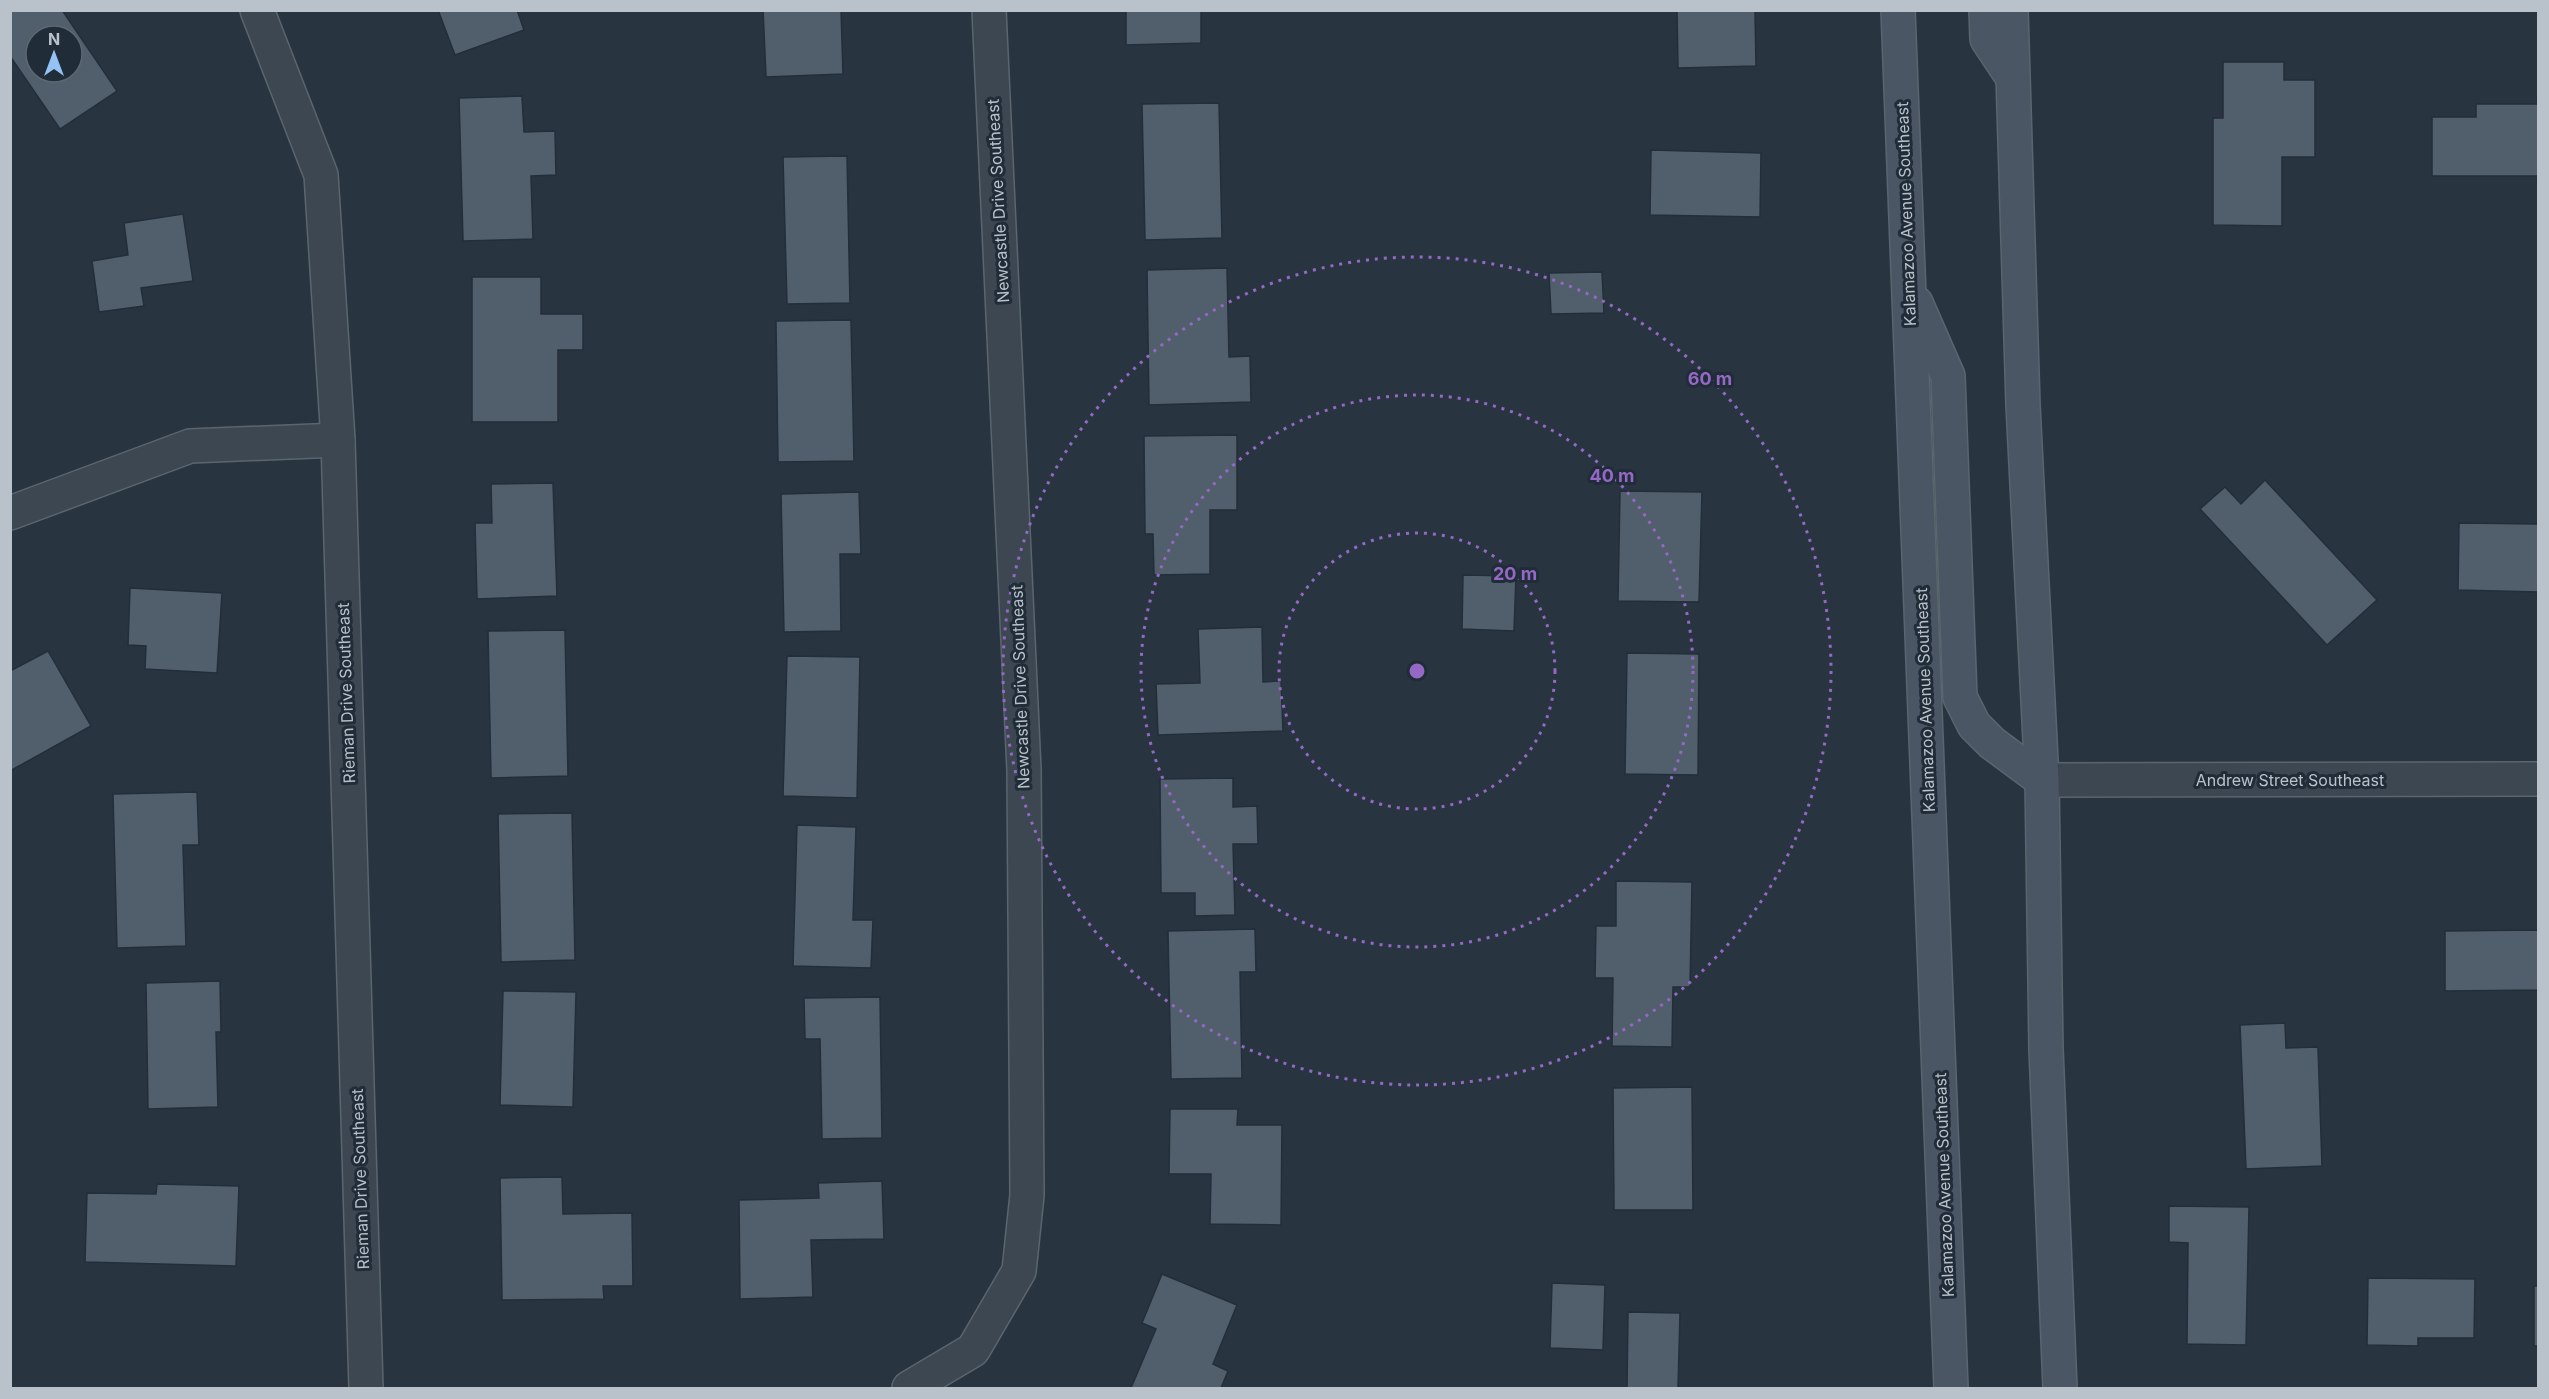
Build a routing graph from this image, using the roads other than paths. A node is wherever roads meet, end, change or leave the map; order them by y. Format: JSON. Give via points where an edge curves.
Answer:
{"nodes":[{"id":1,"x":257,"y":10,"type":"edge"},
{"id":2,"x":989,"y":10,"type":"edge"},
{"id":3,"x":1898,"y":10,"type":"edge"},
{"id":4,"x":1986,"y":10,"type":"edge"},
{"id":5,"x":2011,"y":10,"type":"edge"},
{"id":6,"x":2013,"y":78,"type":"junction"},
{"id":7,"x":1908,"y":284,"type":"junction"},
{"id":8,"x":338,"y":440,"type":"junction"},
{"id":9,"x":10,"y":513,"type":"edge"},
{"id":10,"x":2538,"y":779,"type":"edge"},
{"id":11,"x":2042,"y":780,"type":"junction"},
{"id":12,"x":366,"y":1389,"type":"edge"},
{"id":13,"x":909,"y":1389,"type":"edge"},
{"id":14,"x":1952,"y":1389,"type":"edge"},
{"id":15,"x":2060,"y":1389,"type":"edge"}],
"edges":[{"from":1,"to":8,"type":"street","name":"Rieman Drive Southeast","via":[[321,175]]},
{"from":2,"to":13,"type":"street","name":"Newcastle Drive Southeast","via":[[1024,770],[1027,1195],[1019,1271],[973,1350]]},
{"from":3,"to":7,"type":"main road","name":"Kalamazoo Avenue Southeast"},
{"from":4,"to":6,"type":"main road","via":[[1987,39]]},
{"from":5,"to":6,"type":"main road"},
{"from":6,"to":11,"type":"main road","via":[[2023,405]]},
{"from":7,"to":11,"type":"main road","via":[[1948,376],[1960,697],[1974,725]]},
{"from":7,"to":14,"type":"main road","name":"Kalamazoo Avenue Southeast"},
{"from":8,"to":9,"type":"street","via":[[190,446]]},
{"from":8,"to":12,"type":"street","name":"Rieman Drive Southeast"},
{"from":10,"to":11,"type":"street","name":"Andrew Street Southeast"},
{"from":11,"to":15,"type":"main road","via":[[2046,1049]]}]}
